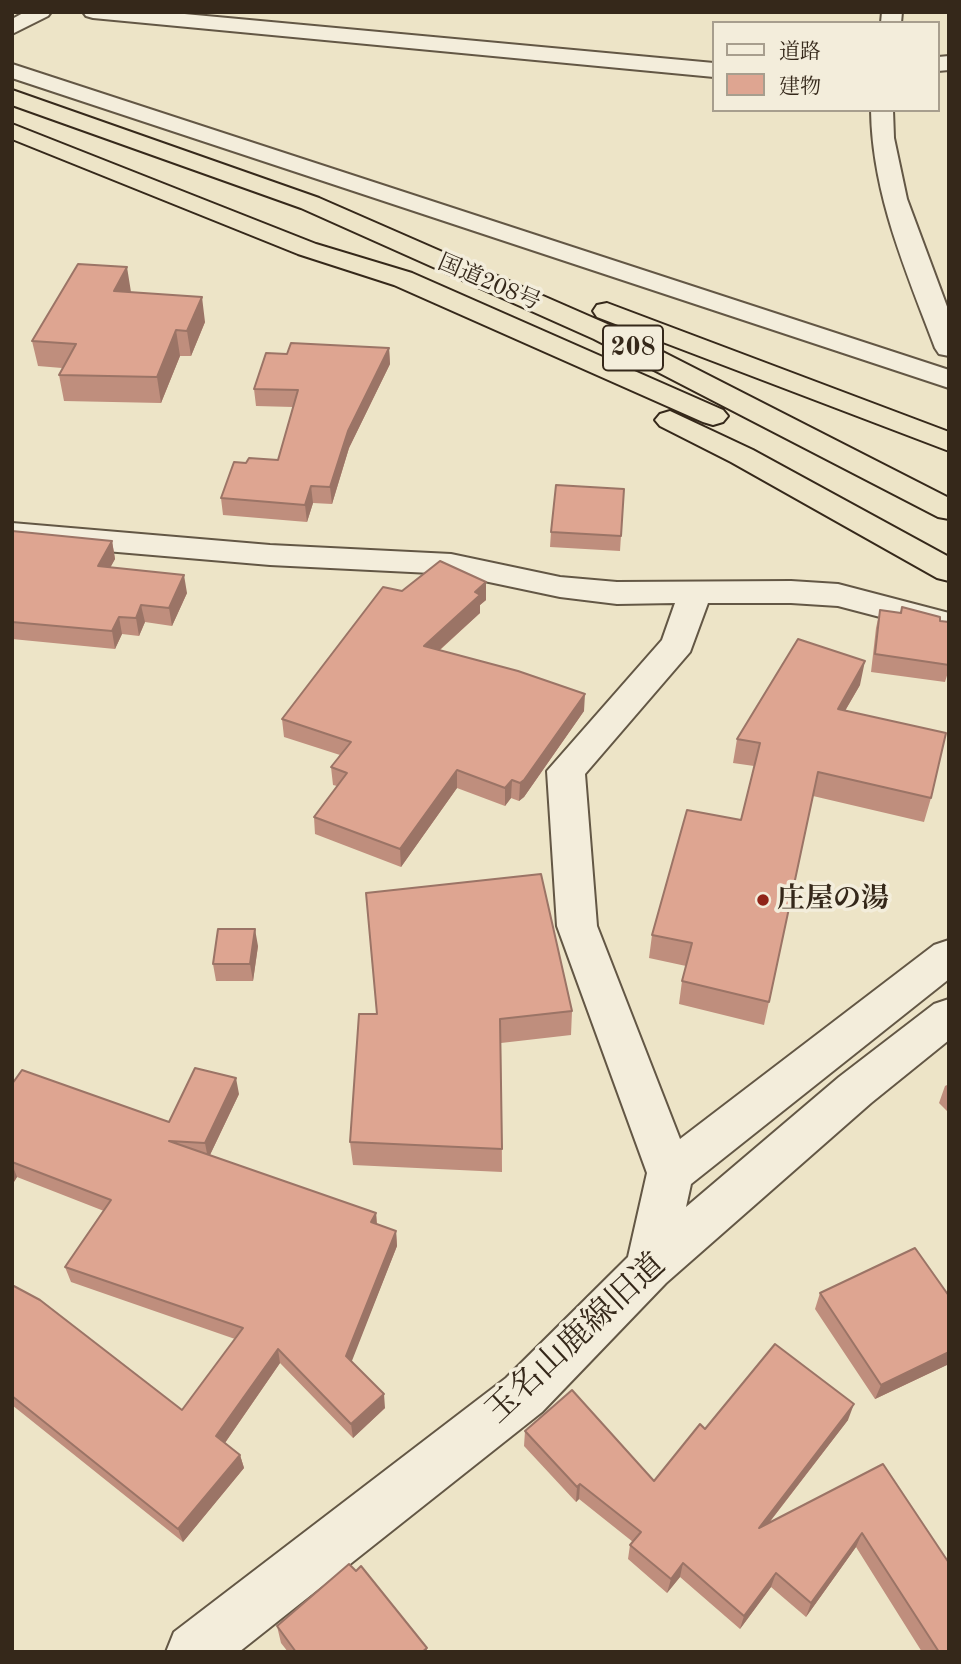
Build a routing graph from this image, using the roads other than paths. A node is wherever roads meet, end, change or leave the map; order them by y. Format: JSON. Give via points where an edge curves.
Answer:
{"nodes":[{"id":1,"x":41,"y":12,"type":"edge"},
{"id":2,"x":93,"y":12,"type":"edge"},
{"id":3,"x":12,"y":28,"type":"edge"},
{"id":4,"x":712,"y":70,"type":"edge"},
{"id":5,"x":12,"y":71,"type":"edge"},
{"id":6,"x":12,"y":97,"type":"edge"},
{"id":7,"x":882,"y":112,"type":"edge"},
{"id":8,"x":12,"y":131,"type":"edge"},
{"id":9,"x":310,"y":202,"type":"junction"},
{"id":10,"x":307,"y":249,"type":"junction"},
{"id":11,"x":922,"y":273,"type":"junction"},
{"id":12,"x":949,"y":276,"type":"edge"},
{"id":13,"x":949,"y":348,"type":"edge"},
{"id":14,"x":949,"y":379,"type":"edge"},
{"id":15,"x":949,"y":442,"type":"edge"},
{"id":16,"x":949,"y":510,"type":"edge"},
{"id":17,"x":949,"y":520,"type":"edge"},
{"id":18,"x":12,"y":533,"type":"edge"},
{"id":19,"x":949,"y":571,"type":"edge"},
{"id":20,"x":695,"y":593,"type":"junction"},
{"id":21,"x":949,"y":624,"type":"edge"},
{"id":22,"x":949,"y":956,"type":"edge"},
{"id":23,"x":949,"y":1016,"type":"edge"},
{"id":24,"x":670,"y":1173,"type":"junction"},
{"id":25,"x":649,"y":1268,"type":"junction"},
{"id":26,"x":194,"y":1652,"type":"edge"}],
"edges":[{"from":1,"to":3,"type":"street"},
{"from":2,"to":4,"type":"street"},
{"from":5,"to":14,"type":"street"},
{"from":6,"to":9,"type":"highway","name":"国道208号","number":"208"},
{"from":7,"to":11,"type":"street","via":[[891,187]]},
{"from":8,"to":10,"type":"highway","name":"国道208号","number":"208"},
{"from":9,"to":15,"type":"highway","via":[[404,232]]},
{"from":9,"to":16,"type":"highway","name":"国道208号","number":"208","via":[[604,334]]},
{"from":10,"to":17,"type":"highway","name":"国道208号","number":"208","via":[[403,279]]},
{"from":10,"to":19,"type":"highway","via":[[542,356],[729,450]]},
{"from":11,"to":12,"type":"street"},
{"from":11,"to":13,"type":"street"},
{"from":18,"to":20,"type":"street","via":[[270,555],[451,564],[560,587]]},
{"from":20,"to":21,"type":"street","via":[[838,594]]},
{"from":20,"to":24,"type":"street","via":[[678,644],[566,771],[577,926]]},
{"from":22,"to":24,"type":"street"},
{"from":23,"to":25,"type":"street","name":"玉名山鹿線旧道","via":[[855,1090]]},
{"from":24,"to":25,"type":"street"},
{"from":25,"to":26,"type":"street","name":"玉名山鹿線旧道","via":[[524,1395]]}]}
